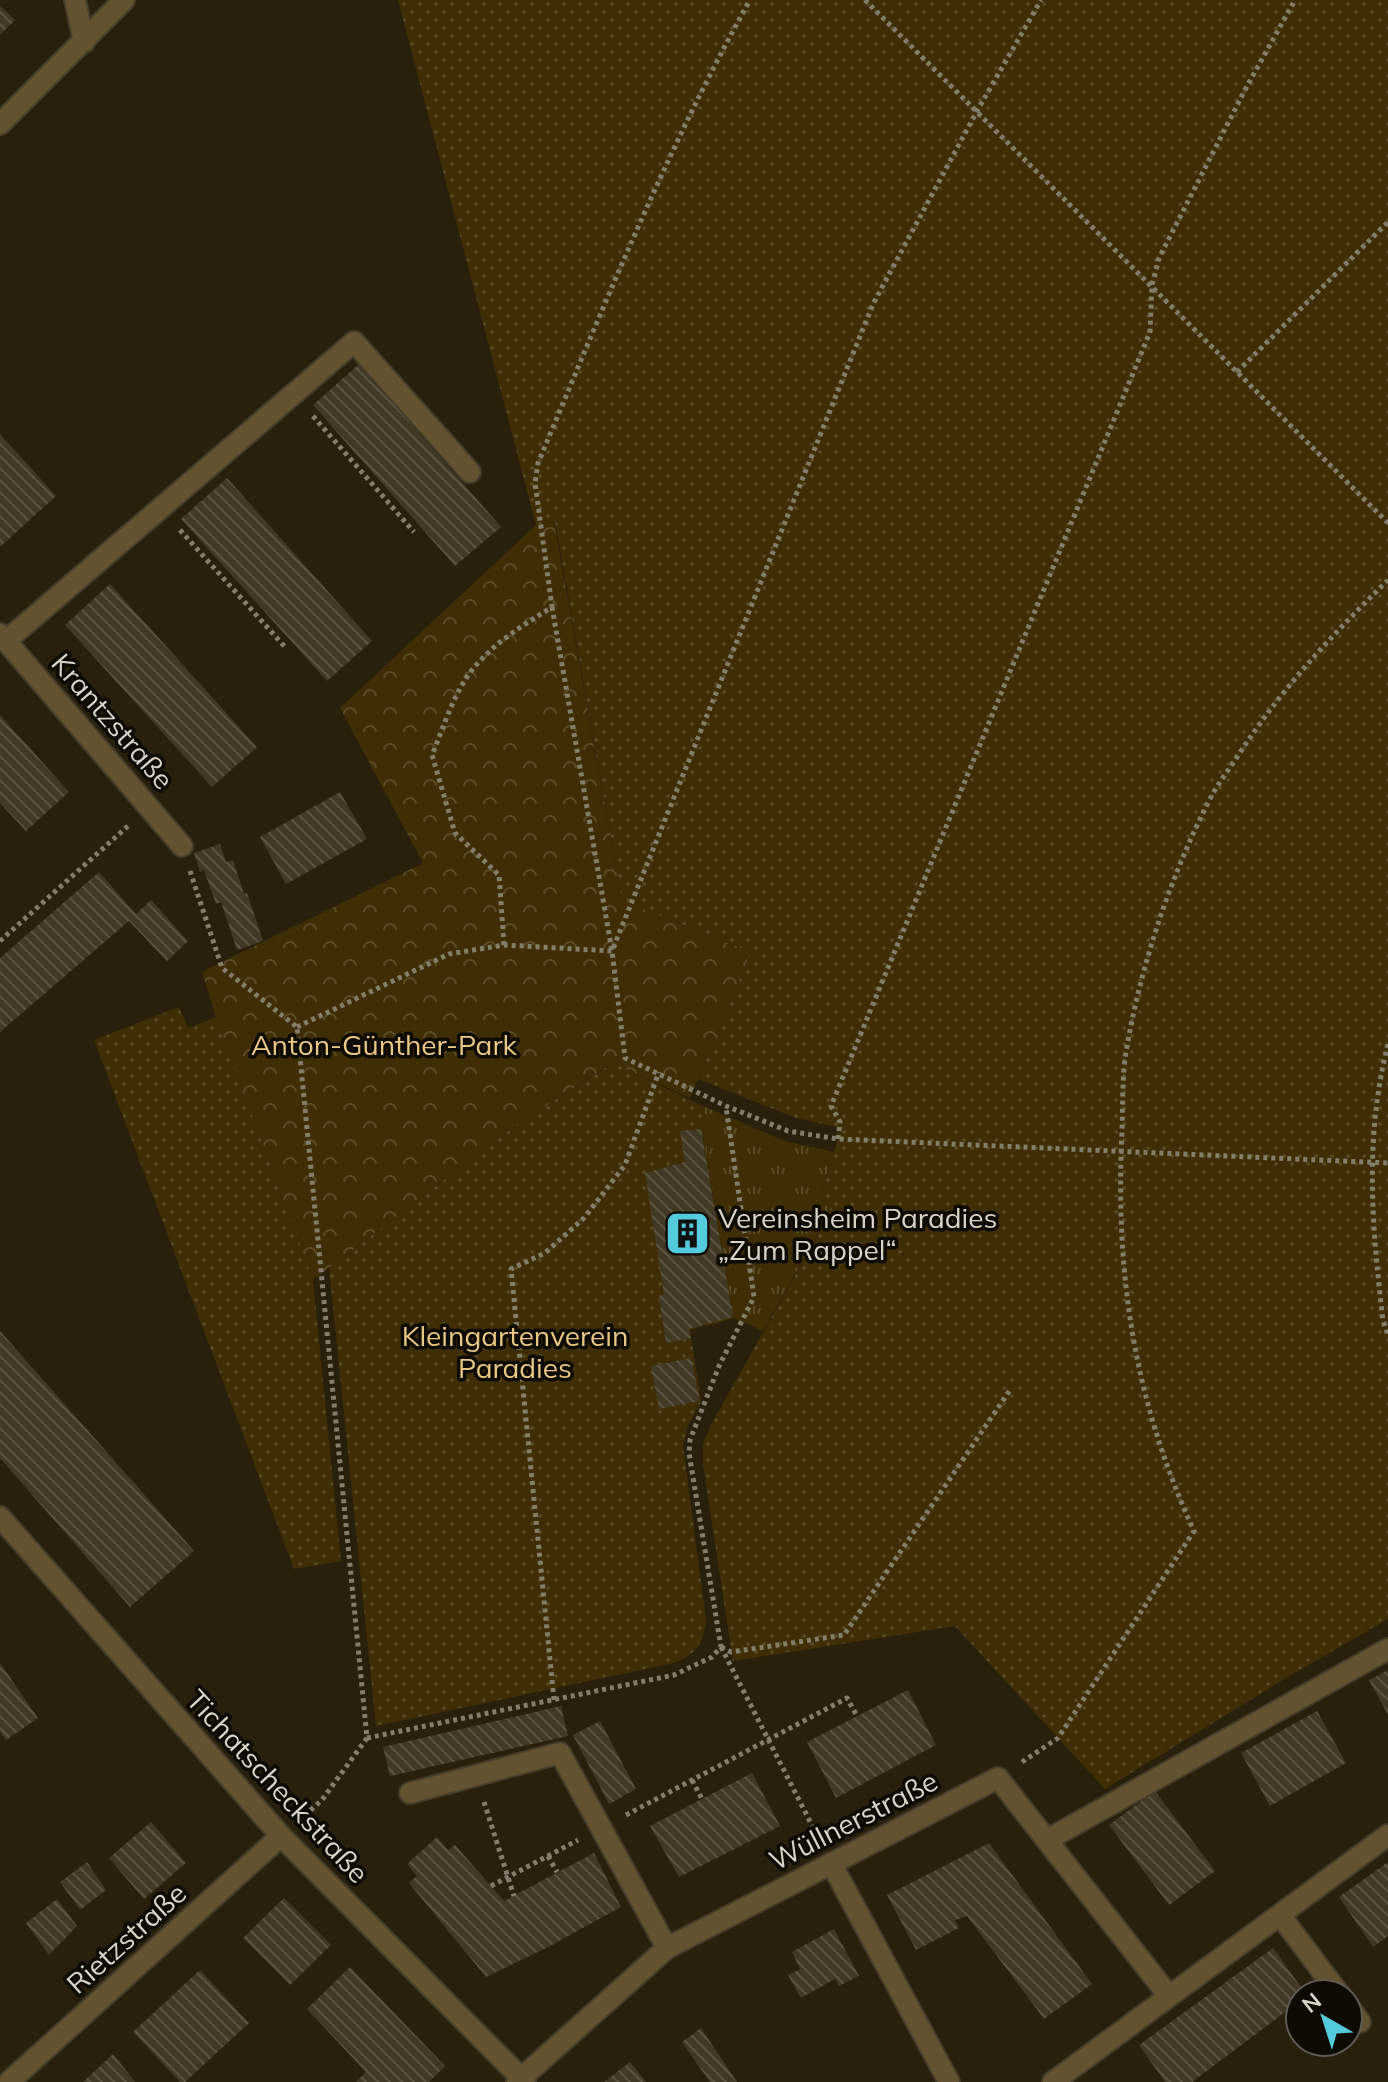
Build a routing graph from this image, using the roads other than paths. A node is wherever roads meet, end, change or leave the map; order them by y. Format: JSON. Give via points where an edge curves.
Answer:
{"nodes":[{"id":1,"x":75,"y":0,"type":"edge"},
{"id":2,"x":124,"y":0,"type":"edge"},
{"id":3,"x":84,"y":42,"type":"junction"},
{"id":4,"x":0,"y":124,"type":"edge"},
{"id":5,"x":470,"y":472,"type":"dead end"},
{"id":6,"x":3,"y":638,"type":"edge"},
{"id":7,"x":182,"y":846,"type":"road end"},
{"id":8,"x":0,"y":1517,"type":"edge"},
{"id":9,"x":1388,"y":1649,"type":"edge"},
{"id":10,"x":410,"y":1793,"type":"dead end"},
{"id":11,"x":1388,"y":1835,"type":"edge"},
{"id":12,"x":281,"y":1836,"type":"junction"},
{"id":13,"x":1047,"y":1840,"type":"junction"},
{"id":14,"x":831,"y":1863,"type":"junction"},
{"id":15,"x":1280,"y":1915,"type":"junction"},
{"id":16,"x":667,"y":1948,"type":"junction"},
{"id":17,"x":1327,"y":1978,"type":"edge"},
{"id":18,"x":1169,"y":1996,"type":"junction"},
{"id":19,"x":521,"y":2080,"type":"edge"},
{"id":20,"x":9,"y":2082,"type":"edge"},
{"id":21,"x":949,"y":2082,"type":"edge"},
{"id":22,"x":1053,"y":2082,"type":"edge"}],
"edges":[{"from":1,"to":3,"type":"street"},
{"from":2,"to":3,"type":"street"},
{"from":3,"to":4,"type":"street"},
{"from":5,"to":6,"type":"street","via":[[354,342]]},
{"from":6,"to":7,"type":"street","name":"Krantzstraße"},
{"from":8,"to":12,"type":"street","name":"Tichatscheckstraße"},
{"from":9,"to":13,"type":"street"},
{"from":10,"to":16,"type":"street","via":[[560,1753]]},
{"from":11,"to":15,"type":"street"},
{"from":12,"to":19,"type":"street","name":"Tichatscheckstraße"},
{"from":12,"to":20,"type":"street","name":"Rietzstraße"},
{"from":13,"to":14,"type":"street","name":"Wüllnerstraße","via":[[998,1778]]},
{"from":13,"to":18,"type":"street"},
{"from":14,"to":16,"type":"street","name":"Wüllnerstraße"},
{"from":14,"to":21,"type":"street"},
{"from":15,"to":17,"type":"street"},
{"from":15,"to":18,"type":"street"},
{"from":16,"to":19,"type":"street","name":"Wüllnerstraße"},
{"from":18,"to":22,"type":"street"}]}
